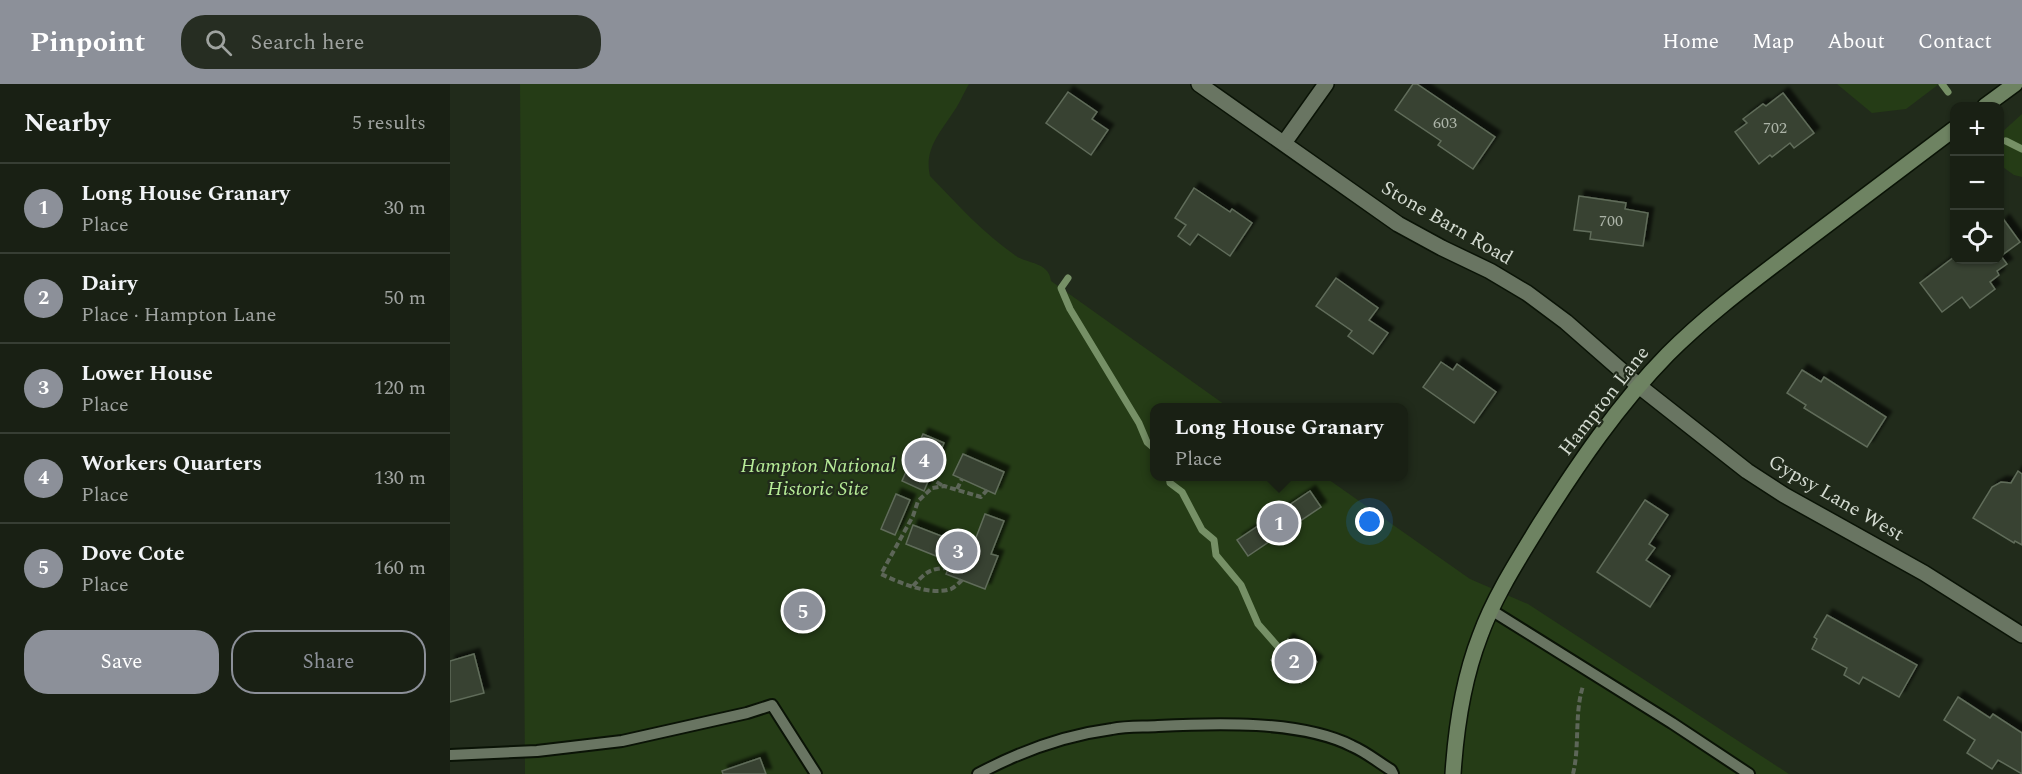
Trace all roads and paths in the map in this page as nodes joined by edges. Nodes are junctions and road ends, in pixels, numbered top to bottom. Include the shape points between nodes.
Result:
1 (1199, 84) edge
2 (1326, 84) edge
3 (2015, 84) edge
4 (1990, 102) edge
5 (1950, 132) edge
6 (1284, 143) junction
7 (1639, 386) junction
8 (929, 477) dead end
9 (962, 479) dead end
10 (944, 486) junction
11 (957, 489) junction
12 (987, 490) dead end
13 (949, 568) dead end
14 (962, 580) dead end
15 (913, 586) junction
16 (1491, 609) junction
17 (2022, 635) edge
18 (1587, 671) junction
19 (450, 756) edge
20 (816, 774) edge
21 (978, 774) edge
22 (1394, 774) edge
23 (1453, 774) edge
24 (1573, 774) edge
25 (1749, 774) edge

1 - 6 street, Stone Barn Road
2 - 6 street
3 - 4 street
5 - 7 street, Hampton Lane via 1727,302
6 - 7 street, Stone Barn Road via 1398,224 1527,293
7 - 16 street, Hampton Lane via 1557,498
7 - 17 street, Gypsy Lane West via 1747,471 1924,573
8 - 10 path
9 - 11 path
10 - 11 path
10 - 15 path via 932,488 918,501 881,574
11 - 12 path via 981,497
13 - 15 path via 935,568
14 - 15 path via 944,590
16 - 18 lane
16 - 23 street, Hampton Lane via 1464,688
18 - 24 path via 1578,702
18 - 25 lane
19 - 20 lane via 622,741 772,705
21 - 22 lane via 1057,741 1112,729 1211,723 1276,727 1320,735 1351,745

